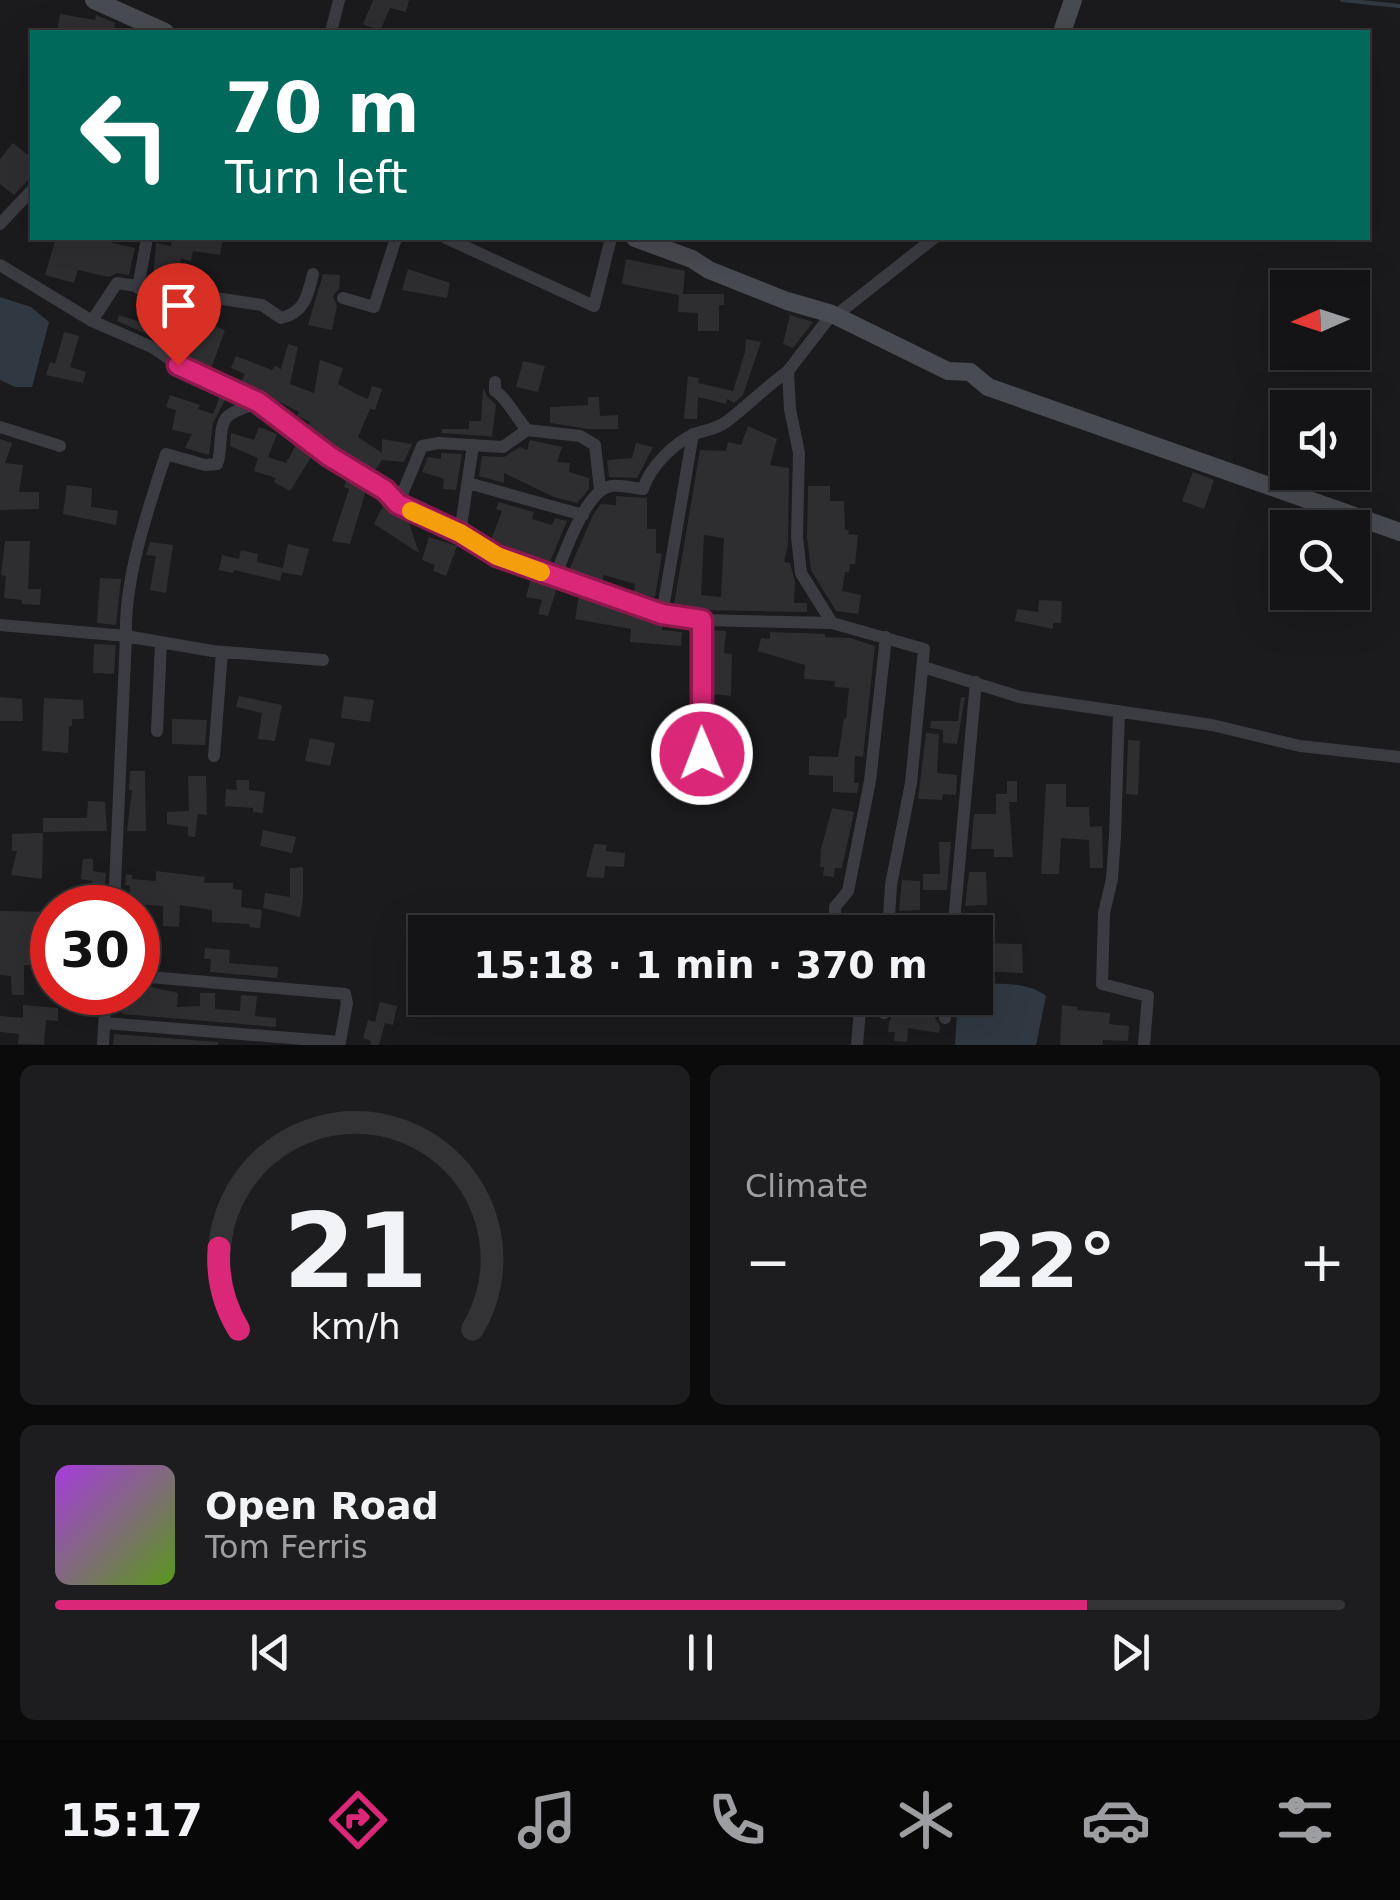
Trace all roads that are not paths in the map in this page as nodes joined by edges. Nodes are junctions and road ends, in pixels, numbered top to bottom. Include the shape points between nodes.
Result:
1 (94, 0) edge
2 (339, 0) edge
3 (1073, 0) edge
4 (161, 30) edge
5 (332, 30) edge
6 (1063, 30) edge
7 (30, 191) edge
8 (5, 208) edge
9 (0, 224) edge
10 (147, 240) edge
11 (395, 240) edge
12 (450, 240) edge
13 (610, 240) edge
14 (640, 240) edge
15 (931, 240) edge
16 (0, 264) edge
17 (312, 274) dead end
18 (138, 288) junction
19 (343, 298) dead end
20 (832, 314) junction
21 (92, 321) junction
22 (788, 371) junction
23 (496, 382) dead end
24 (258, 402) junction
25 (0, 426) edge
26 (527, 430) junction
27 (693, 434) junction
28 (473, 445) junction
29 (60, 446) dead end
30 (468, 483) junction
31 (600, 490) junction
32 (398, 504) junction
33 (583, 514) junction
34 (1400, 532) edge
35 (460, 533) junction
36 (554, 576) junction
37 (662, 614) junction
38 (702, 620) junction
39 (832, 624) junction
40 (0, 625) edge
41 (126, 636) junction
42 (886, 637) junction
43 (162, 642) junction
44 (222, 652) junction
45 (323, 660) dead end
46 (923, 667) junction
47 (976, 682) junction
48 (1119, 710) junction
49 (156, 732) dead end
50 (702, 754) dead end
51 (214, 756) dead end
52 (1400, 757) edge
53 (115, 885) edge
54 (835, 915) edge
55 (889, 915) edge
56 (955, 915) edge
57 (160, 978) edge
58 (105, 1015) edge
59 (860, 1015) edge
60 (945, 1015) edge
61 (945, 1018) dead end
62 (104, 1024) junction
63 (339, 1044) edge
64 (103, 1045) edge
65 (857, 1045) edge
66 (1144, 1045) edge

1 - 4 street
2 - 5 street
3 - 6 street
7 - 8 street
8 - 9 street
10 - 18 street
11 - 19 street via 374,306
12 - 13 street via 594,306
14 - 20 street
15 - 20 street
16 - 21 street
17 - 18 street via 300,310 281,318 262,305
18 - 21 street via 117,283
20 - 22 street
20 - 34 street via 948,370 970,372 988,388
21 - 24 street
22 - 27 street via 726,422
22 - 39 street via 799,452 801,573
23 - 26 street via 495,392
24 - 32 street
24 - 41 street via 222,424 217,464 166,454 125,604
25 - 29 street
26 - 28 street via 503,447
26 - 31 street via 594,444
27 - 31 street via 648,472 643,489
27 - 37 street
28 - 30 street
28 - 32 street via 422,446
30 - 33 street
30 - 35 street
31 - 33 street
32 - 35 street
33 - 36 street
35 - 36 street via 497,556
36 - 37 street
37 - 38 street
38 - 39 street
38 - 50 street
39 - 42 street
40 - 41 street
41 - 43 street
41 - 53 street
42 - 46 street via 924,649
42 - 54 street via 870,781 848,891
43 - 44 street
43 - 49 street
44 - 45 street
44 - 51 street
46 - 47 street
46 - 55 street
47 - 48 street via 1020,697
47 - 56 street
48 - 52 street via 1300,746
48 - 66 street via 1102,984 1148,996
57 - 63 street via 345,994
58 - 62 street
59 - 65 street
60 - 61 street
62 - 63 street
62 - 64 street

